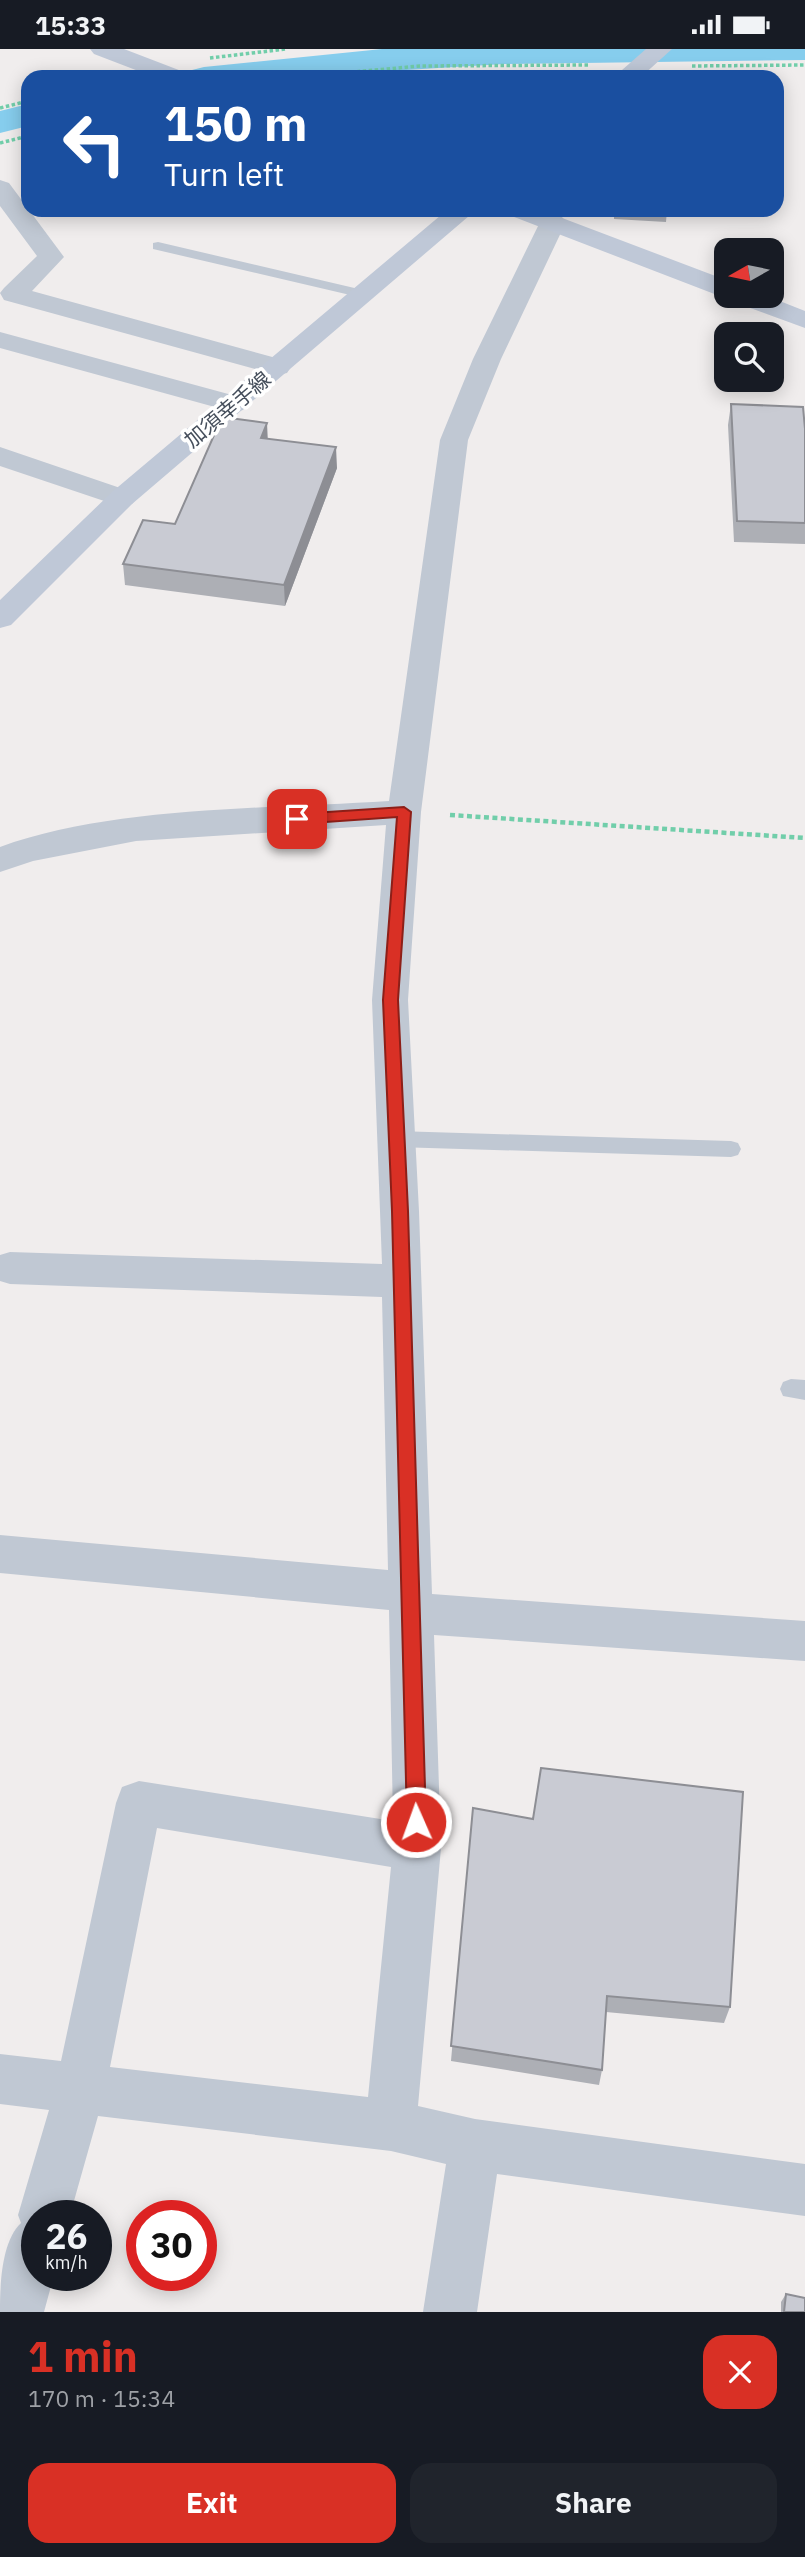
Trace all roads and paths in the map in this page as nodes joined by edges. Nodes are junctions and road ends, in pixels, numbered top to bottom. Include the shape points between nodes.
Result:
1 (102, 49) edge
2 (286, 49) edge
3 (653, 55) edge
4 (200, 60) dead end
5 (596, 65) dead end
6 (805, 65) edge
7 (683, 66) dead end
8 (158, 70) edge
9 (375, 70) edge
10 (635, 70) edge
11 (21, 103) edge
12 (0, 108) edge
13 (21, 138) edge
14 (0, 143) edge
15 (0, 188) edge
16 (21, 216) edge
17 (21, 217) edge
18 (455, 217) edge
19 (538, 217) edge
20 (553, 222) junction
21 (158, 246) dead end
22 (714, 284) edge
23 (363, 294) junction
24 (774, 308) edge
25 (805, 320) edge
26 (0, 340) edge
27 (277, 367) junction
28 (233, 404) junction
29 (0, 456) edge
30 (122, 498) junction
31 (0, 618) edge
32 (404, 812) junction
33 (805, 838) edge
34 (0, 860) edge
35 (396, 1139) junction
36 (731, 1149) dead end
37 (10, 1268) dead end
38 (401, 1281) junction
39 (0, 1555) edge
40 (411, 1603) junction
41 (805, 1641) edge
42 (417, 1848) junction
43 (0, 2079) edge
44 (80, 2090) junction
45 (391, 2125) junction
46 (475, 2145) junction
47 (805, 2190) edge
48 (48, 2200) edge
49 (23, 2291) edge
50 (17, 2312) edge
51 (450, 2312) edge

1 - 8 main road
2 - 4 path
3 - 10 main road
5 - 9 path
6 - 7 path
11 - 12 path
13 - 14 path
15 - 16 street
17 - 27 street via 51,257 13,294
18 - 23 main road, 加須幸手線
19 - 20 main road
20 - 22 main road
20 - 32 street via 454,440
21 - 23 lane
23 - 27 main road, 加須幸手線
24 - 25 main road
26 - 28 street
27 - 28 main road, 加須幸手線
28 - 30 main road, 加須幸手線
29 - 30 street
30 - 31 main road, 加須幸手線
32 - 33 path
32 - 34 street via 136,829 26,850
32 - 35 street via 390,1000
35 - 36 lane
35 - 38 street
37 - 38 street
38 - 40 street
39 - 40 street
40 - 41 street
40 - 42 street
42 - 44 street via 139,1803
42 - 45 street
43 - 44 street
44 - 45 street
44 - 48 street
45 - 46 street
46 - 47 street
46 - 51 street
49 - 50 street

